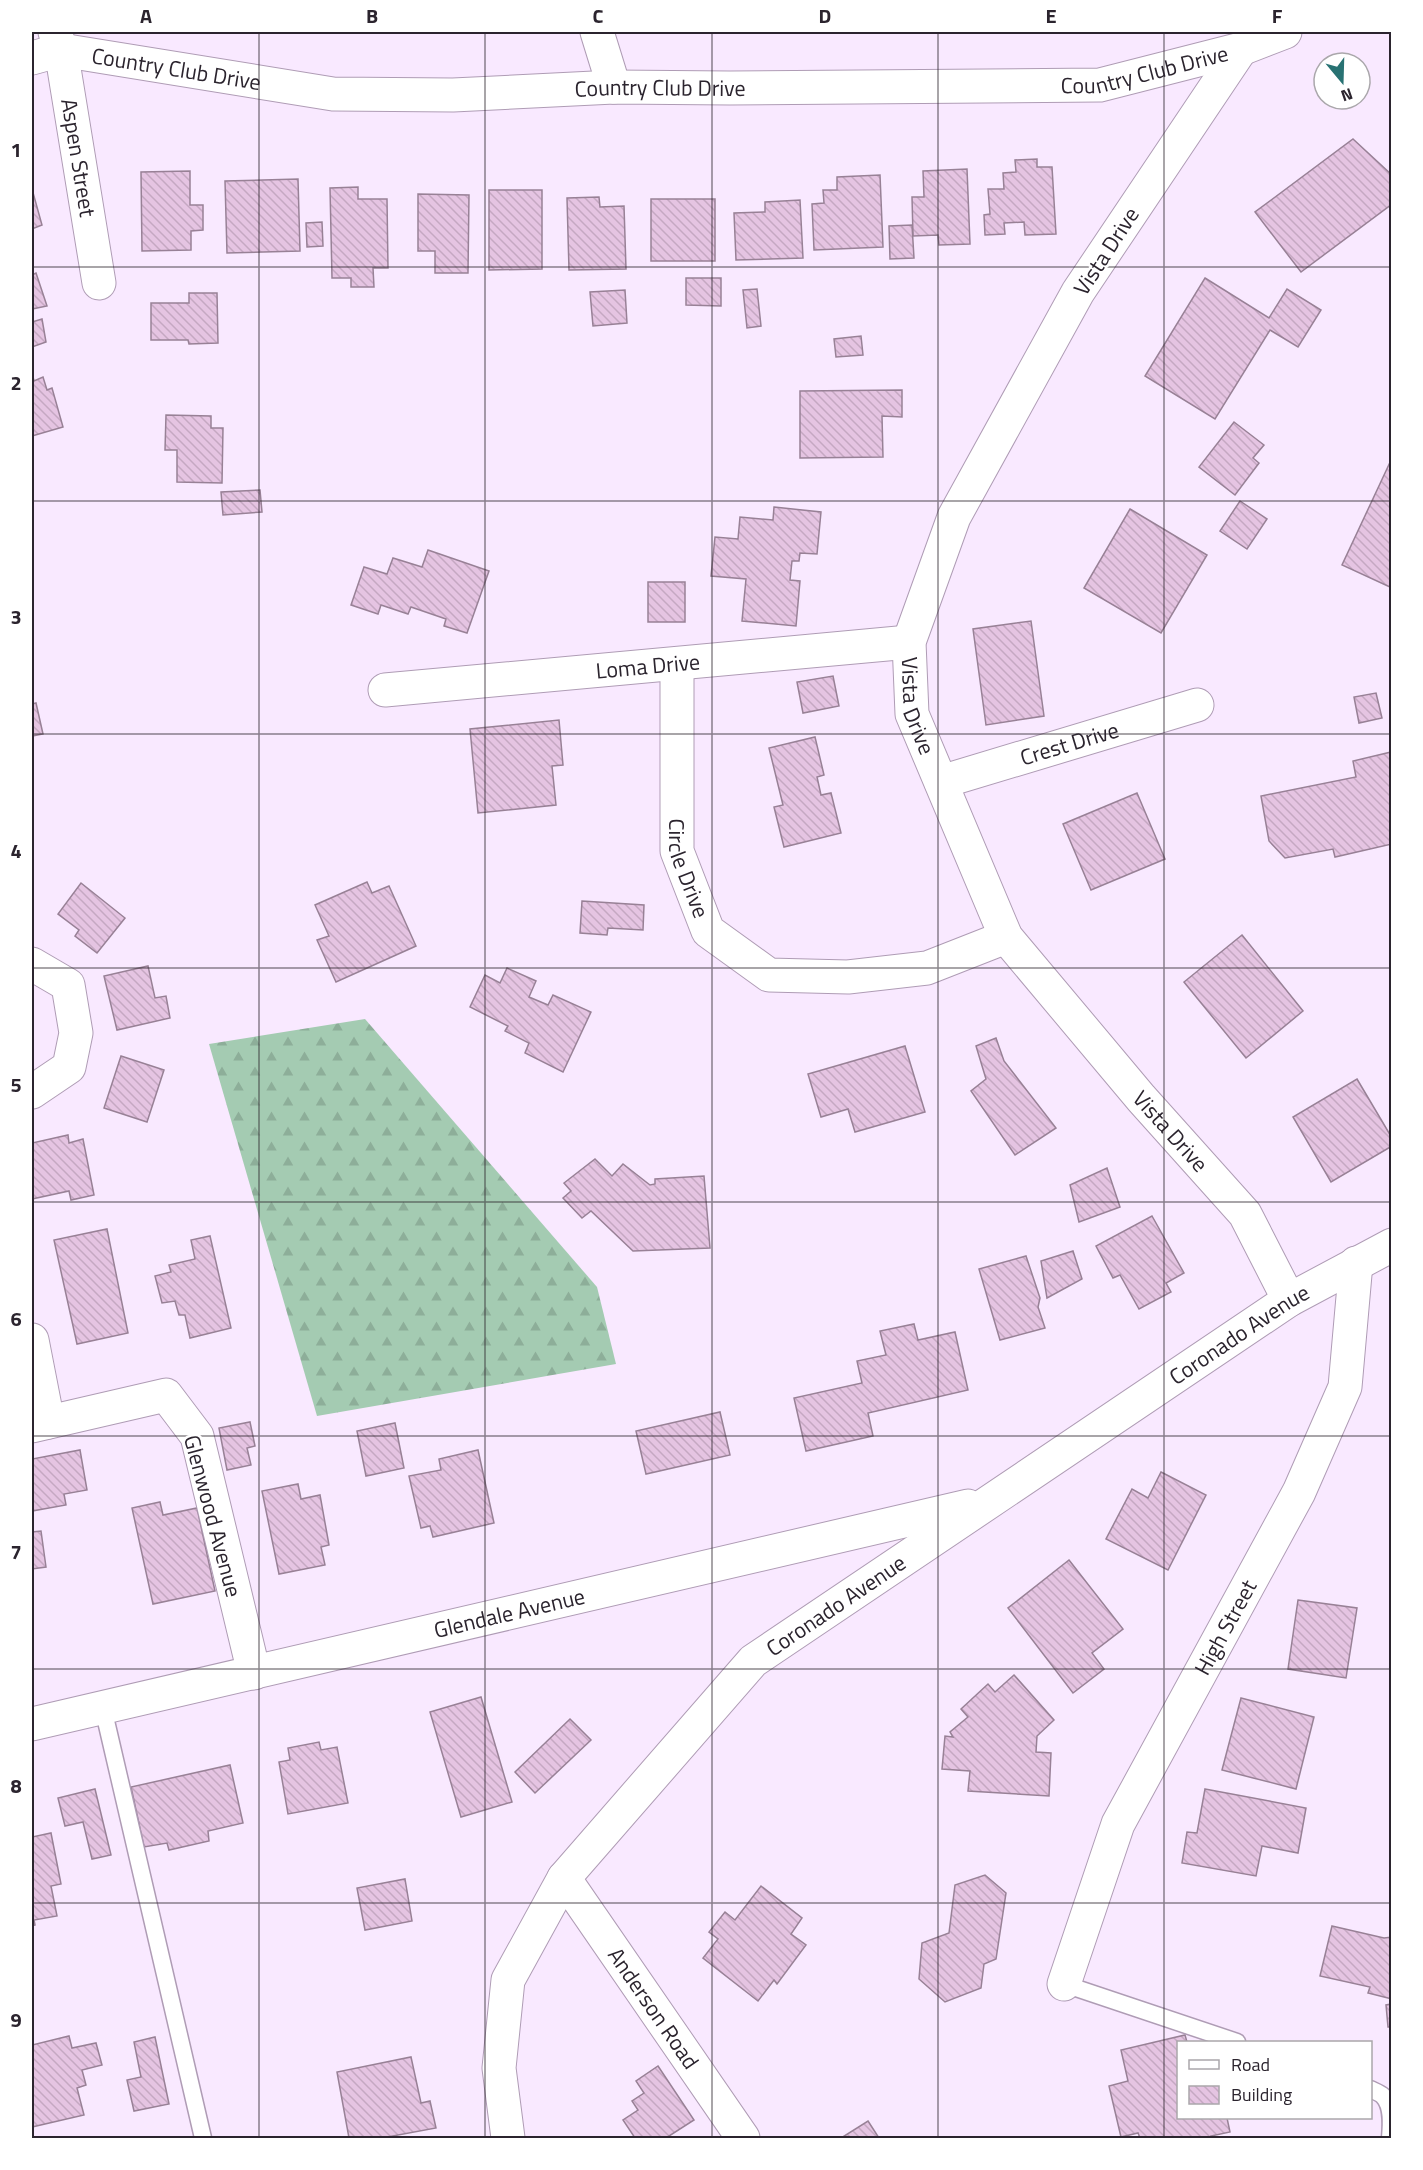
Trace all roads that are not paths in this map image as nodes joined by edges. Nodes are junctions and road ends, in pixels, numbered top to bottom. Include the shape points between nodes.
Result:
1 (597, 32) edge
2 (1285, 32) edge
3 (49, 46) edge
4 (1241, 49) junction
5 (614, 87) junction
6 (99, 283) dead end
7 (909, 642) junction
8 (677, 664) junction
9 (385, 690) dead end
10 (1197, 705) dead end
11 (941, 783) junction
12 (1006, 937) junction
13 (32, 964) edge
14 (32, 1092) edge
15 (1392, 1245) edge
16 (1356, 1263) junction
17 (1289, 1300) junction
18 (32, 1340) edge
19 (40, 1424) edge
20 (988, 1502) junction
21 (254, 1672) junction
22 (103, 1708) junction
23 (32, 1724) edge
24 (564, 1878) junction
25 (1064, 1983) joint
26 (1231, 2041) edge
27 (1372, 2090) edge
28 (202, 2139) edge
29 (508, 2139) edge
30 (743, 2139) edge
31 (1390, 2139) edge

1 - 5 street
2 - 4 street, Country Club Drive
3 - 5 street, Country Club Drive via 333,94 453,95
3 - 6 street, Aspen Street
4 - 5 street, Country Club Drive via 1100,85
4 - 7 street, Vista Drive via 1078,292 954,517
7 - 8 street, Loma Drive
7 - 11 street, Vista Drive via 912,714
8 - 9 street, Loma Drive
8 - 12 street, Circle Drive via 677,850 708,931 769,975 848,977 927,968
10 - 11 street, Crest Drive
11 - 12 street, Vista Drive
12 - 17 street, Vista Drive via 1245,1214
13 - 14 street via 68,985 76,1032 69,1067
15 - 16 street, Coronado Avenue
16 - 17 street, Coronado Avenue
16 - 25 street, High Street via 1345,1387 1299,1492 1118,1824
17 - 20 street, Coronado Avenue
18 - 19 street
19 - 21 street, Glenwood Avenue via 166,1395 196,1436
20 - 21 street, Glendale Avenue
20 - 24 street, Coronado Avenue via 753,1660
21 - 22 street, Glendale Avenue
22 - 23 street, Glendale Avenue
22 - 28 lane
24 - 29 street, Coronado Avenue via 508,1980 500,2068
24 - 30 street, Anderson Road
25 - 26 lane
27 - 31 lane via 1384,2096 1388,2106

